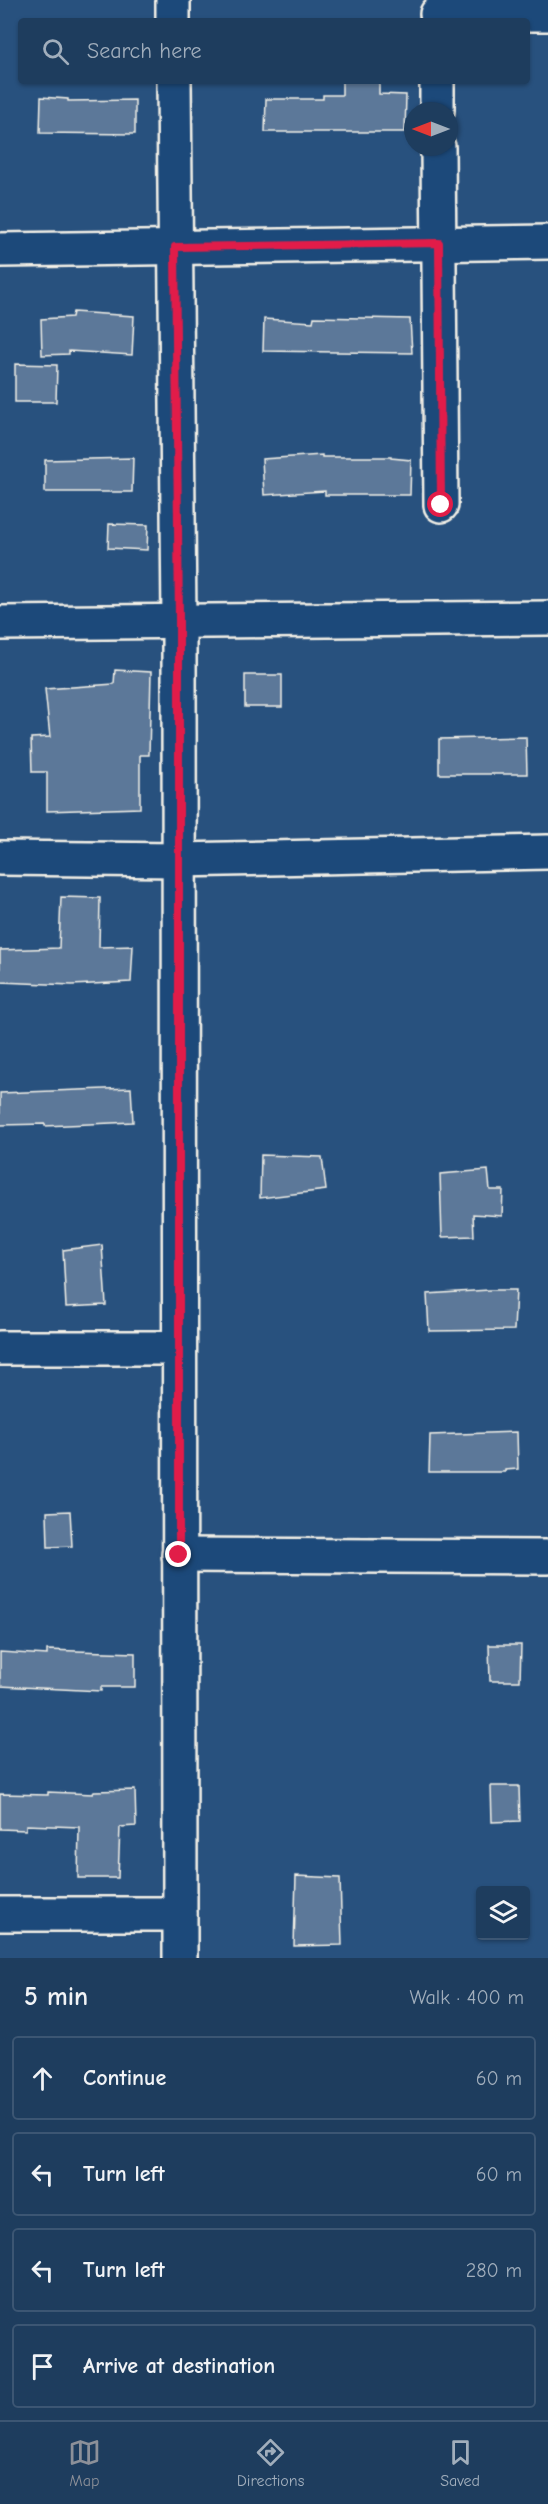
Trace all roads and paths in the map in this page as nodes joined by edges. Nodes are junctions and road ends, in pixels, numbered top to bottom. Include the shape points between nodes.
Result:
1 (173, 0) edge
2 (437, 12) edge
3 (548, 14) edge
4 (173, 18) edge
5 (174, 84) edge
6 (437, 84) edge
7 (438, 102) edge
8 (438, 156) edge
9 (548, 242) edge
10 (439, 243) junction
11 (175, 247) junction
12 (0, 250) edge
13 (441, 505) dead end
14 (548, 618) edge
15 (179, 620) junction
16 (0, 623) edge
17 (548, 852) edge
18 (0, 858) edge
19 (178, 860) junction
20 (0, 1348) edge
21 (179, 1348) junction
22 (179, 1555) junction
23 (548, 1557) edge
24 (0, 1914) edge
25 (180, 1914) junction
26 (180, 1958) edge

1 - 4 street
2 - 3 street
5 - 11 street
6 - 7 street
8 - 10 street
9 - 10 street
10 - 11 street
10 - 13 street
11 - 12 street
11 - 15 street
14 - 15 street
15 - 16 street
15 - 19 street
17 - 19 street
18 - 19 street
19 - 21 street
20 - 21 street
21 - 22 street
22 - 23 street
22 - 25 street
24 - 25 street
25 - 26 street

